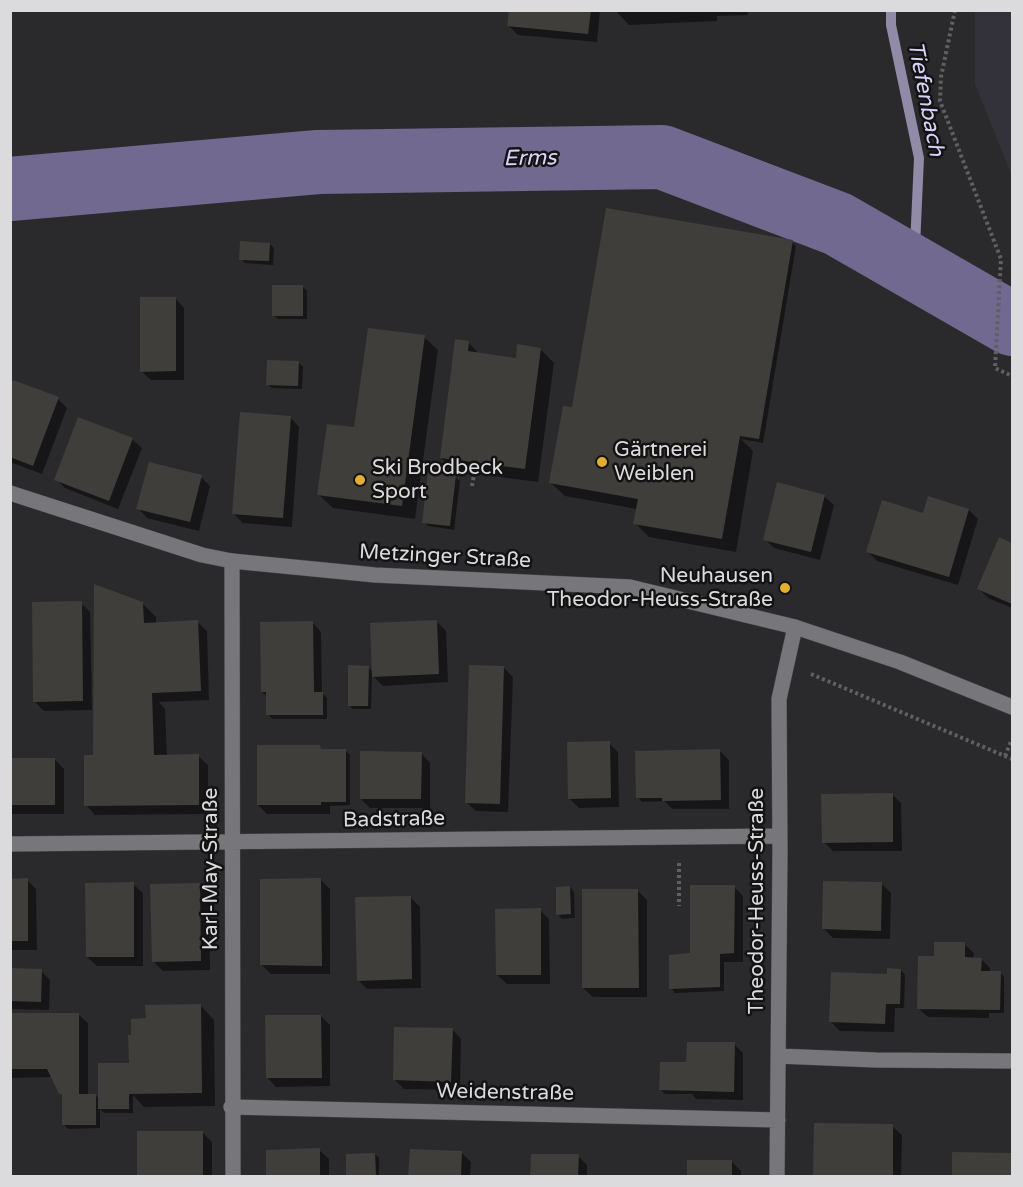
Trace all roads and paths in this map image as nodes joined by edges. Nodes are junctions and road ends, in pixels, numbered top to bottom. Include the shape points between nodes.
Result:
1 (955, 10) edge
2 (1012, 375) edge
3 (476, 463) dead end
4 (472, 486) dead end
5 (10, 493) edge
6 (232, 561) junction
7 (795, 627) junction
8 (786, 664) junction
9 (1012, 707) edge
10 (1012, 739) edge
11 (1005, 756) junction
12 (1012, 759) edge
13 (779, 836) junction
14 (679, 838) junction
15 (232, 842) junction
16 (10, 844) edge
17 (679, 906) dead end
18 (777, 1056) junction
19 (1012, 1061) edge
20 (231, 1107) junction
21 (778, 1120) junction
22 (233, 1176) edge
23 (777, 1176) edge

1 - 2 path via 940,101 1001,259 995,368
3 - 4 path
5 - 6 street, Metzinger Straße via 202,555
6 - 7 street, Metzinger Straße via 375,575 630,587
6 - 15 street, Karl-May-Straße
7 - 8 street, Theodor-Heuss-Straße
7 - 9 street, Metzinger Straße via 900,662
8 - 11 path
8 - 13 street, Theodor-Heuss-Straße via 779,699
10 - 11 path
11 - 12 path
13 - 14 street, Badstraße
13 - 18 street, Theodor-Heuss-Straße
14 - 15 street, Badstraße
14 - 17 path
15 - 16 street, Badstraße
15 - 20 street, Karl-May-Straße
18 - 19 street
18 - 21 street, Theodor-Heuss-Straße
20 - 21 street, Weidenstraße
20 - 22 street, Karl-May-Straße
21 - 23 street, Theodor-Heuss-Straße

